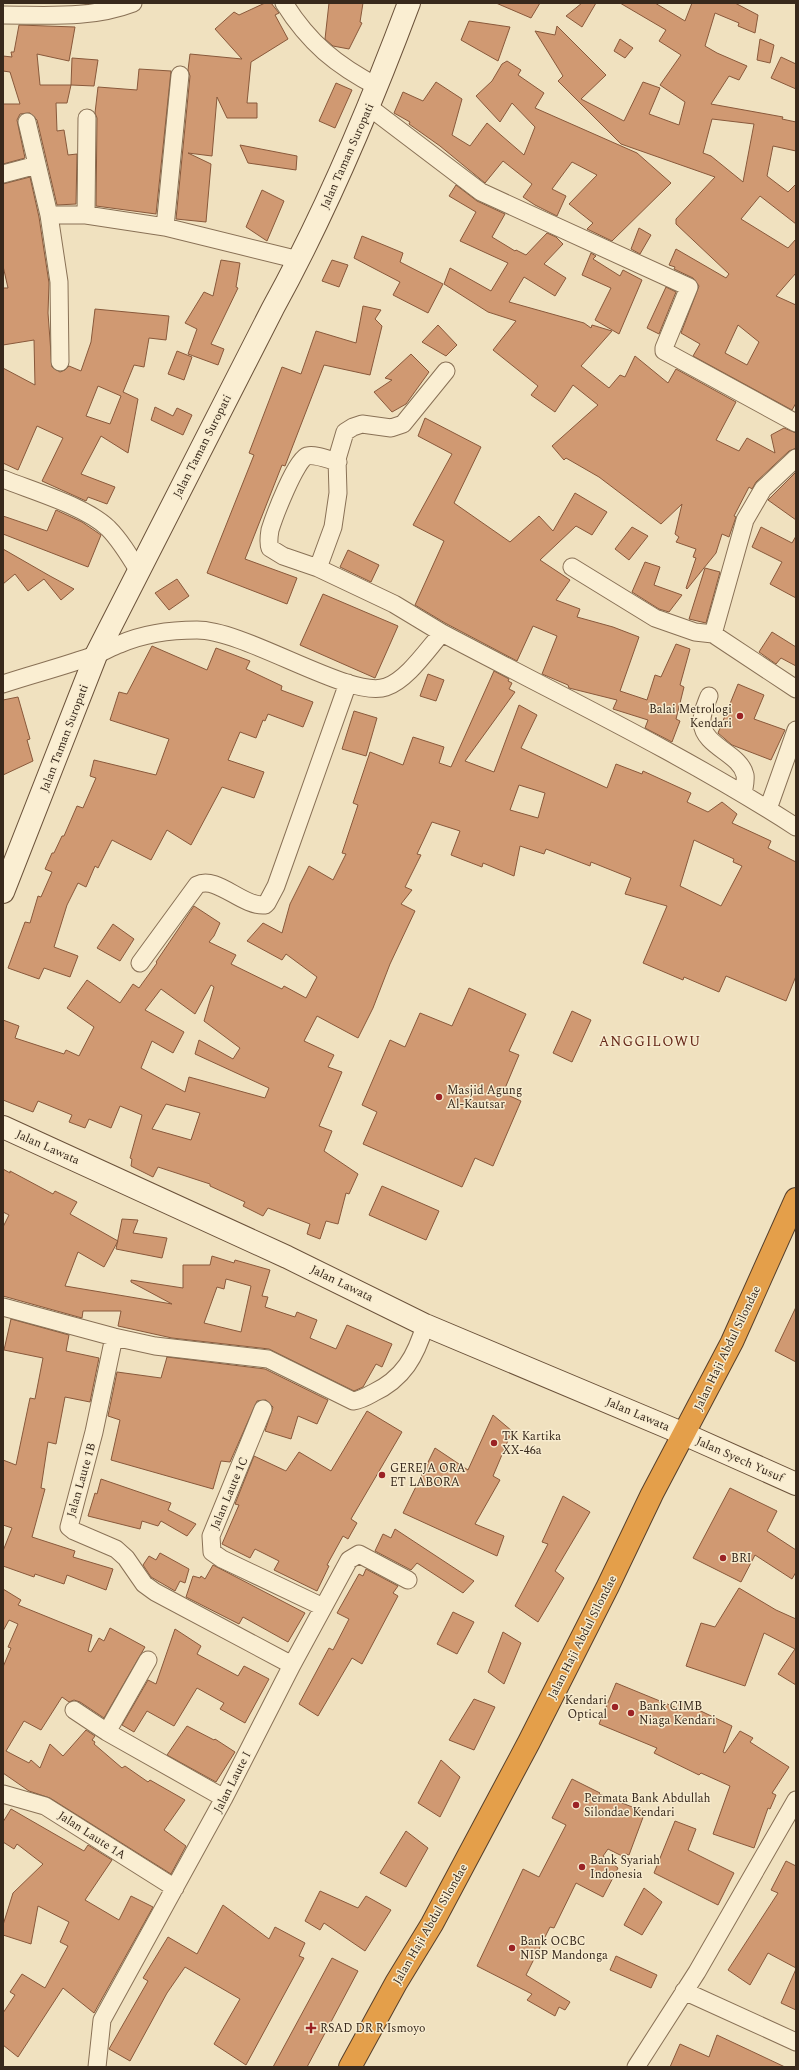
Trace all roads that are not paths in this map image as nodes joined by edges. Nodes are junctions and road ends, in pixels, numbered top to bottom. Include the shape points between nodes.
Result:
1 (133, 3) edge
2 (284, 3) edge
3 (409, 3) edge
4 (3, 14) edge
5 (180, 74) dead end
6 (378, 87) junction
7 (369, 107) junction
8 (87, 118) dead end
9 (27, 122) dead end
10 (37, 165) junction
11 (3, 174) edge
12 (86, 215) junction
13 (49, 216) junction
14 (165, 227) junction
15 (299, 260) junction
16 (60, 362) dead end
17 (446, 372) dead end
18 (796, 423) edge
19 (796, 458) edge
20 (338, 462) junction
21 (3, 479) edge
22 (572, 567) dead end
23 (318, 568) junction
24 (138, 570) junction
25 (442, 633) junction
26 (713, 634) junction
27 (96, 655) junction
28 (348, 683) junction
29 (3, 684) edge
30 (796, 689) edge
31 (709, 696) dead end
32 (796, 730) edge
33 (743, 794) junction
34 (768, 809) junction
35 (796, 827) edge
36 (3, 892) edge
37 (140, 963) dead end
38 (3, 1127) edge
39 (796, 1199) edge
40 (3, 1307) edge
41 (425, 1325) junction
42 (114, 1337) junction
43 (263, 1409) dead end
44 (684, 1434) junction
45 (796, 1484) edge
46 (408, 1580) dead end
47 (323, 1606) junction
48 (148, 1660) dead end
49 (292, 1665) junction
50 (74, 1710) dead end
51 (107, 1732) junction
52 (3, 1794) edge
53 (224, 1798) junction
54 (796, 1800) edge
55 (175, 1888) junction
56 (684, 1991) junction
57 (796, 2042) edge
58 (97, 2067) edge
59 (350, 2067) edge
60 (636, 2067) edge

1 - 4 street via 92,14
2 - 6 street via 315,44 338,64
3 - 6 street, Jalan Taman Suropati
5 - 14 street
6 - 7 street, Jalan Taman Suropati
7 - 15 street, Jalan Taman Suropati
7 - 18 street via 481,192 688,287 664,351
8 - 12 street
9 - 10 street
10 - 11 street
10 - 13 street
12 - 13 street
12 - 14 street
13 - 16 street via 59,282
14 - 15 street
15 - 24 street, Jalan Taman Suropati
17 - 20 street via 403,424 391,428 362,424 345,432
19 - 26 street via 763,489 746,520
20 - 23 street via 338,493 333,527
20 - 23 street via 314,456 302,459 270,530 270,548
21 - 24 street via 68,504 106,526 117,537
22 - 26 street via 655,618 695,632
23 - 25 street via 394,604
24 - 27 street, Jalan Taman Suropati
25 - 28 street via 399,681 385,688 372,689
25 - 33 street
26 - 30 street
27 - 28 street via 120,643 144,636 198,630 225,634
27 - 29 street
27 - 36 street, Jalan Taman Suropati
28 - 37 street via 276,886 267,903 256,905 215,885 202,882 197,885
31 - 33 street via 702,723 704,731 740,766 745,775
32 - 34 street
33 - 34 street
34 - 35 street
38 - 41 street, Jalan Lawata via 287,1257
39 - 44 highway, Jalan Haji Abdul Silondae via 732,1342
40 - 42 street
41 - 42 street via 421,1340 404,1371 382,1389 353,1401 268,1359 155,1346
41 - 44 street, Jalan Lawata
42 - 49 street, Jalan Laute 1B via 94,1432 69,1527 116,1549 126,1558 144,1584 155,1592
43 - 47 street, Jalan Laute 1C via 211,1536 212,1552
44 - 45 street, Jalan Syech Yusuf
44 - 59 highway, Jalan Haji Abdul Silondae via 529,1742 432,1924
46 - 47 street, Jalan Laute I via 358,1554 350,1560
47 - 49 street, Jalan Laute I
48 - 51 street
49 - 53 street, Jalan Laute I
50 - 51 street
51 - 53 street
52 - 55 street, Jalan Laute 1A via 45,1806
53 - 55 street, Jalan Laute I
54 - 56 street
55 - 58 street, Jalan Laute I via 102,2020
56 - 57 street
56 - 60 street

